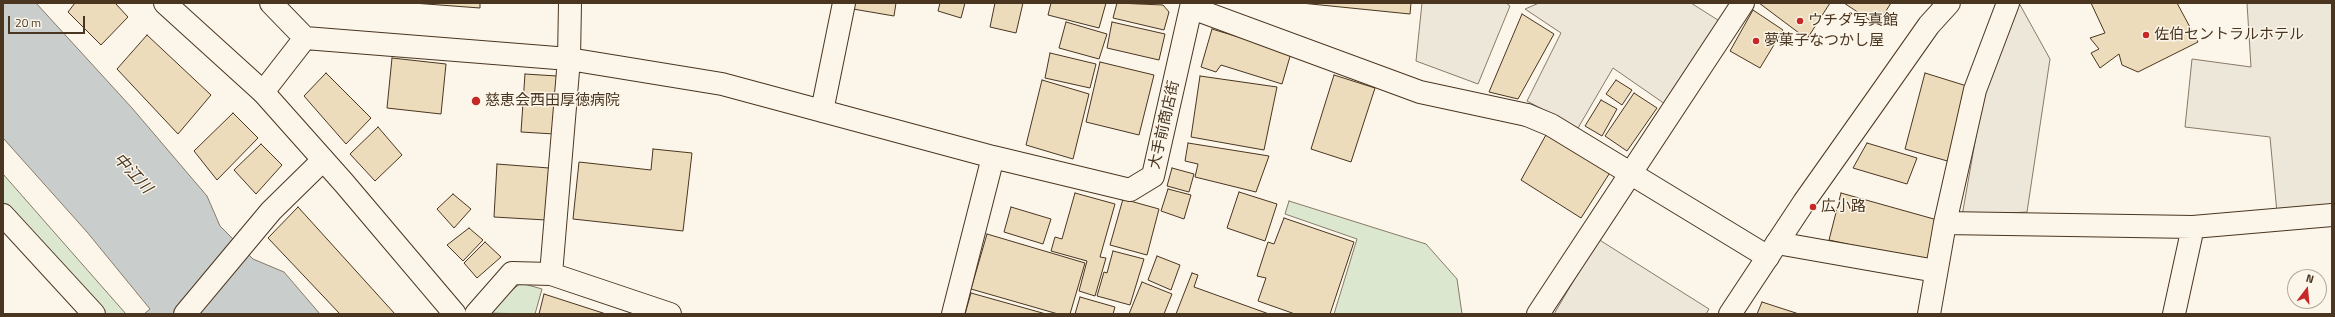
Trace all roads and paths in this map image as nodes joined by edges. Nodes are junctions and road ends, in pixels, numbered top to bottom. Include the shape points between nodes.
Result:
1 (165, 3) edge
2 (271, 3) edge
3 (570, 3) edge
4 (844, 3) edge
5 (1743, 3) edge
6 (1949, 3) edge
7 (2008, 3) edge
8 (1186, 5) edge
9 (305, 38) junction
10 (569, 59) junction
11 (263, 92) junction
12 (822, 111) junction
13 (993, 157) junction
14 (323, 160) junction
15 (1629, 174) junction
16 (3, 215) edge
17 (2332, 215) edge
18 (1945, 223) junction
19 (2193, 227) junction
20 (1772, 250) junction
21 (1936, 271) junction
22 (552, 274) junction
23 (94, 314) edge
24 (185, 314) edge
25 (455, 314) edge
26 (476, 314) edge
27 (670, 314) edge
28 (953, 314) edge
29 (1538, 314) edge
30 (1730, 314) edge
31 (1929, 314) edge
32 (2174, 314) edge

1 - 11 street
2 - 9 street
3 - 10 street
4 - 12 street
5 - 15 street
6 - 20 street via 1930,24
7 - 18 street via 1975,90
8 - 13 street, 大手前商店街 via 1153,176 1130,190
8 - 15 street via 1420,92 1527,115 1551,125
9 - 10 street, 大手前商店街
9 - 11 street
10 - 12 street, 大手前商店街 via 722,84
10 - 22 street
11 - 14 street
12 - 13 street, 大手前商店街
13 - 28 street
14 - 24 street via 271,211
14 - 25 street
15 - 20 street
15 - 29 street
16 - 23 street
17 - 19 street
18 - 19 street
18 - 21 street
19 - 32 street
20 - 21 street
20 - 30 street
21 - 31 street
22 - 26 street via 512,272
22 - 27 street

